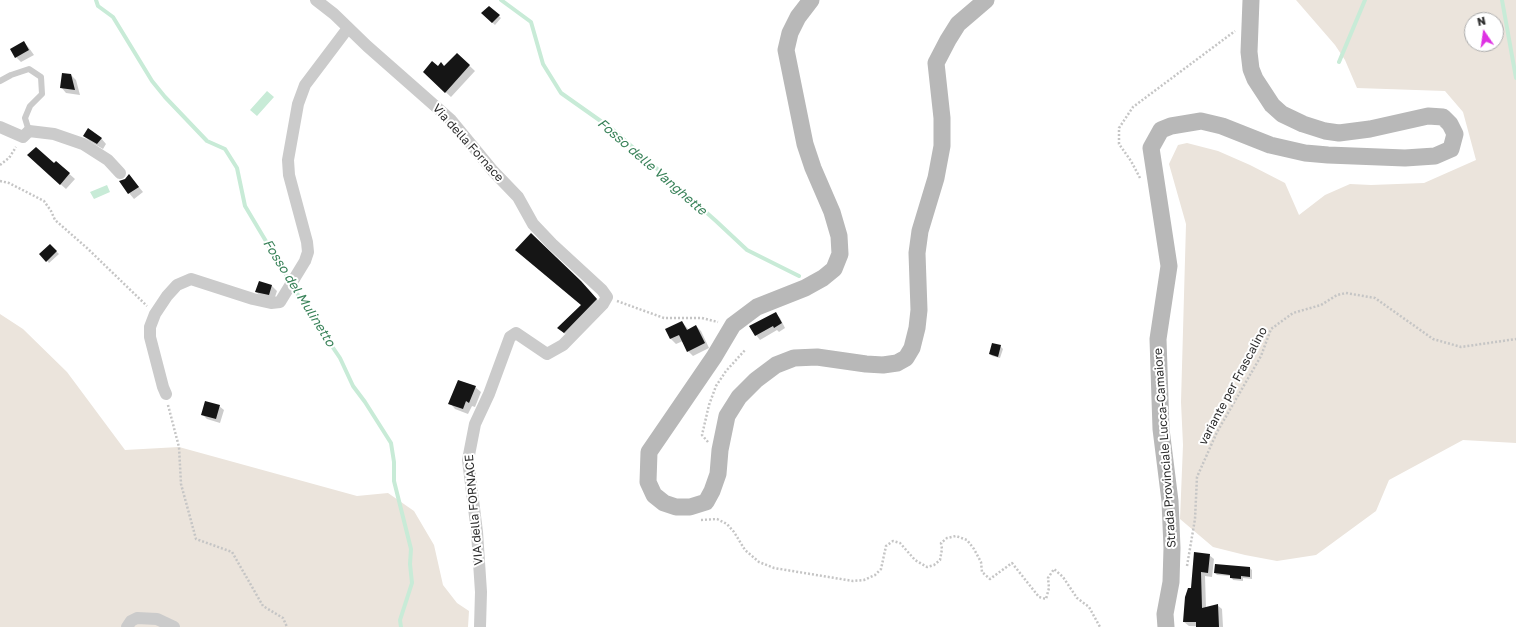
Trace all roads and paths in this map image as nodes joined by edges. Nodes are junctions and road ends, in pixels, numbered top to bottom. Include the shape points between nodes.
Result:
1 (316, 0) edge
2 (811, 0) edge
3 (986, 0) edge
4 (1251, 0) edge
5 (348, 28) junction
6 (0, 81) edge
7 (0, 127) edge
8 (26, 134) junction
9 (0, 165) edge
10 (120, 173) dead end
11 (0, 181) edge
12 (607, 297) junction
13 (154, 314) junction
14 (732, 325) junction
15 (1516, 339) edge
16 (746, 349) dead end
17 (166, 394) joint
18 (720, 450) junction
19 (694, 521) dead end
20 (1186, 570) dead end
21 (127, 627) edge
22 (174, 627) edge
23 (287, 627) edge
24 (480, 627) edge
25 (1100, 627) edge
26 (1166, 627) edge

1 - 5 street, Via della Fornace
2 - 14 main road via 798,17 790,33 786,50 805,144 832,212 839,236 840,254 834,269 823,278 757,307
3 - 18 main road via 958,24 936,62 942,146 936,178 920,231 917,260 919,310 912,348 906,358 897,363 883,365 817,357 794,358 776,365 739,397 727,416
4 - 26 main road, Strada Provinciale Lucca-Camaiore via 1251,69 1272,105 1282,114 1303,124 1339,133 1428,116 1443,117 1455,134 1452,149 1435,156 1405,158 1304,153 1270,145 1202,121 1161,130 1151,148 1169,266 1158,339 1162,429 1172,548
5 - 12 street, Via della Fornace via 451,120 518,198 538,229
5 - 13 street via 305,85 298,104 288,160 289,175 308,242 308,252 280,302 271,303 228,292 191,279 177,285
6 - 8 lane via 29,68 41,77 42,94 30,106 25,118
7 - 8 street
8 - 9 path via 9,158
8 - 10 street via 54,134 83,144 108,160
11 - 13 path via 44,201 55,220
12 - 14 path via 664,318 702,318
12 - 24 street, VIA della FORNACE via 563,345 547,354 516,333 510,337 475,424 468,460 477,532 481,592
13 - 17 street via 150,336
14 - 18 main road via 714,357 649,452 648,482 654,495 664,503 676,507 690,507 706,502 718,474
15 - 20 path, variante per Frascalino via 1461,347 1433,339 1375,298 1346,293 1337,295 1321,305 1293,313 1271,329 1261,356 1217,432 1197,477 1195,519
16 - 18 path via 716,386 709,405 702,435
17 - 23 path via 178,447 182,484 196,539 232,552 263,606 283,618
19 - 25 path via 717,519 727,524 745,550 759,562 774,568 853,581 875,575 881,569 886,546 893,541 900,543 915,560 928,567 940,560 941,543 956,536 967,540 981,562 982,572 990,579 1012,563 1039,597 1046,599 1048,578 1054,570 1089,607
21 - 22 street via 130,621 137,618 157,619

